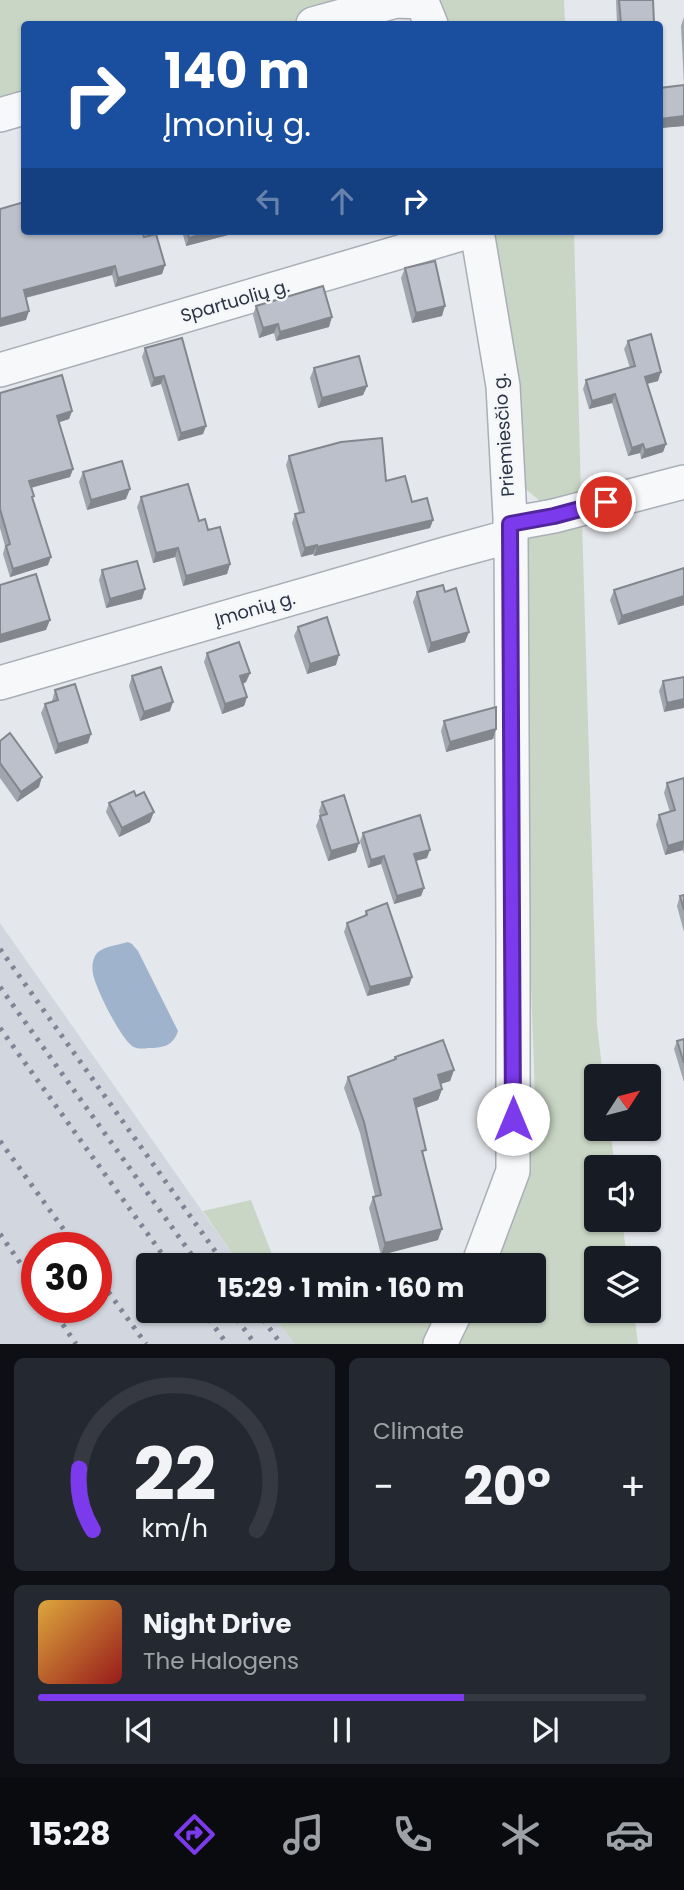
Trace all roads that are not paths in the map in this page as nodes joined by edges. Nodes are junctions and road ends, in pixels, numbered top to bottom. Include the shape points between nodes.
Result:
1 (324, 21) edge
2 (430, 21) edge
3 (21, 109) edge
4 (0, 115) edge
5 (457, 235) edge
6 (478, 235) edge
7 (0, 370) edge
8 (684, 482) edge
9 (510, 530) junction
10 (0, 684) edge
11 (482, 1253) edge
12 (450, 1323) edge
13 (440, 1344) edge

1 - 2 street via 396,1 422,2
3 - 4 street
5 - 7 street, Spartuolių g.
6 - 9 street, Priemiesčio g. via 503,386
8 - 9 street, Įmonių g.
9 - 10 street, Įmonių g. via 445,554
9 - 11 street, Priemiesčio g. via 513,1171
12 - 13 street

